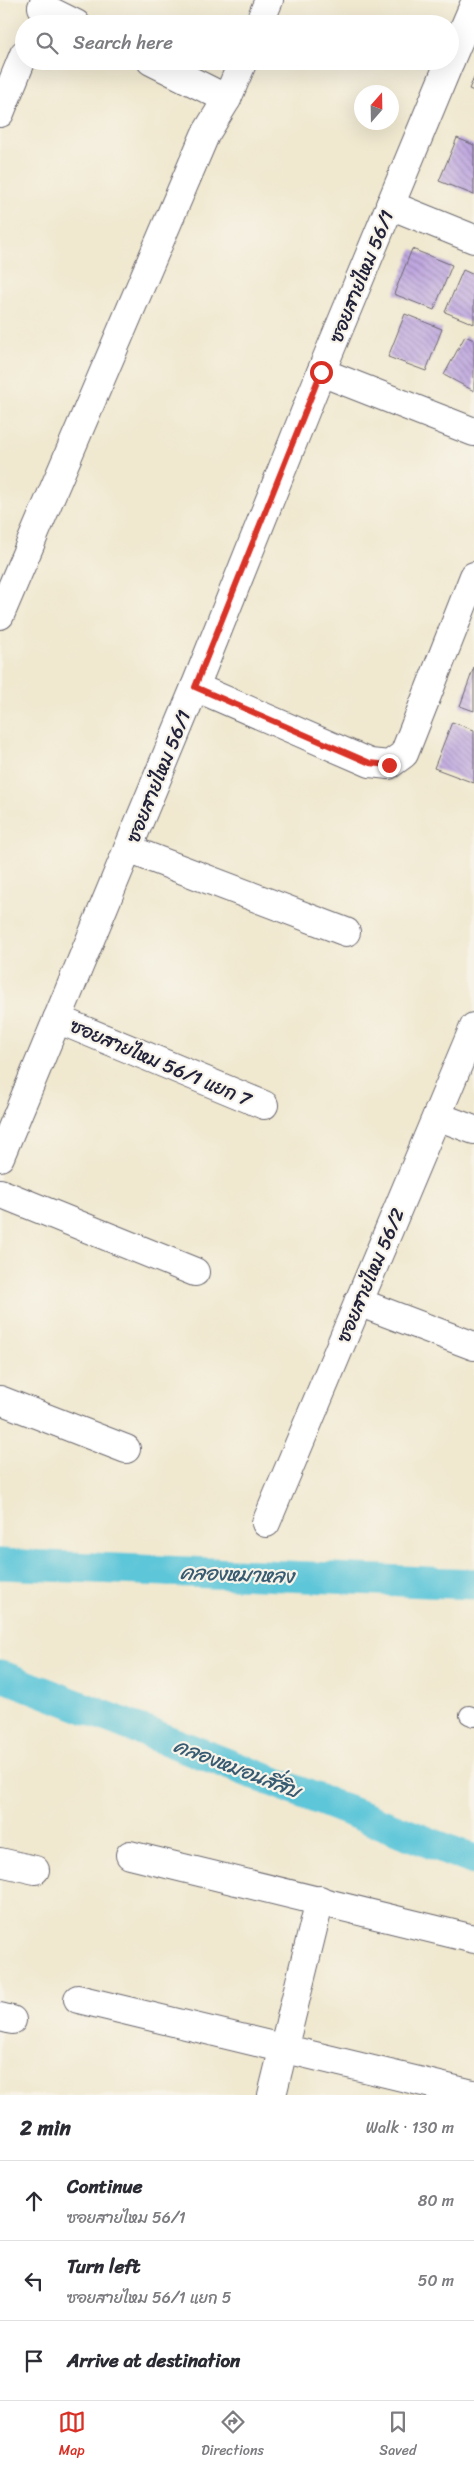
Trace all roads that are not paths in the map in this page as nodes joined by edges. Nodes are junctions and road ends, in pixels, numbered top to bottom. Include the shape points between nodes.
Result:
1 (269, 0) edge
2 (474, 5) edge
3 (41, 10) edge
4 (54, 15) edge
5 (263, 15) edge
6 (468, 36) edge
7 (459, 48) edge
8 (17, 70) edge
9 (169, 70) edge
10 (239, 70) edge
11 (446, 70) edge
12 (227, 99) junction
13 (0, 113) edge
14 (390, 205) junction
15 (474, 239) edge
16 (321, 372) junction
17 (474, 432) edge
18 (474, 576) edge
19 (0, 615) edge
20 (195, 687) junction
21 (128, 849) junction
22 (346, 932) dead end
23 (57, 1019) junction
24 (474, 1027) edge
25 (264, 1105) dead end
26 (437, 1116) junction
27 (474, 1130) edge
28 (0, 1157) edge
29 (0, 1193) edge
30 (195, 1272) dead end
31 (358, 1302) junction
32 (474, 1346) edge
33 (0, 1400) edge
34 (126, 1449) dead end
35 (266, 1523) dead end
36 (130, 1855) dead end
37 (0, 1862) edge
38 (35, 1870) dead end
39 (320, 1900) junction
40 (474, 1939) edge
41 (78, 1998) dead end
42 (284, 2048) junction
43 (473, 2094) dead end
44 (272, 2095) edge

1 - 5 street
2 - 6 street, ซอยสายไหม 56/1
3 - 4 street
6 - 7 street, ซอยสายไหม 56/1
8 - 13 street
9 - 12 street
10 - 12 street
11 - 14 street, ซอยสายไหม 56/1
12 - 19 street via 206,135
14 - 15 street
14 - 16 street, ซอยสายไหม 56/1
16 - 17 street
16 - 20 street, ซอยสายไหม 56/1
18 - 20 street via 404,754 389,765 370,763
20 - 21 street, ซอยสายไหม 56/1
21 - 22 street
21 - 23 street, ซอยสายไหม 56/1
23 - 25 street, ซอยสายไหม 56/1 แยก 7
23 - 28 street, ซอยสายไหม 56/1
24 - 26 street, ซอยสายไหม 56/2
26 - 27 street
26 - 31 street, ซอยสายไหม 56/2
29 - 30 street
31 - 32 street
31 - 35 street, ซอยสายไหม 56/2
33 - 34 street
36 - 39 street
37 - 38 street
39 - 40 street
39 - 42 street
41 - 42 street
42 - 43 street
42 - 44 street

